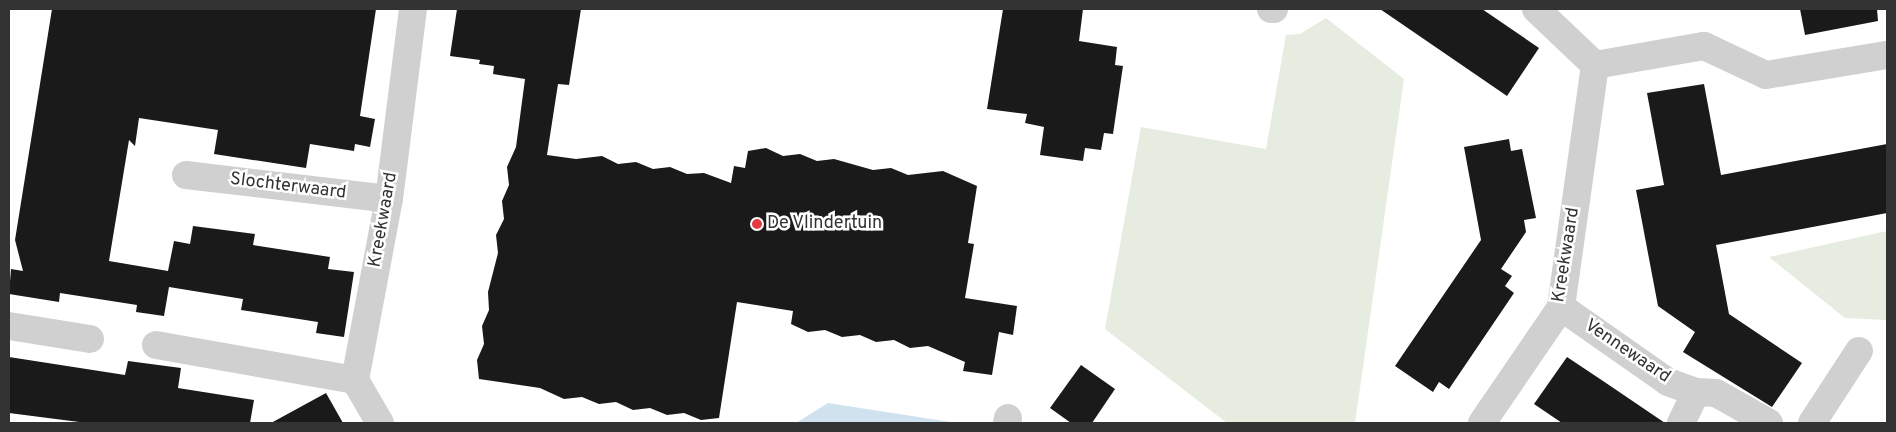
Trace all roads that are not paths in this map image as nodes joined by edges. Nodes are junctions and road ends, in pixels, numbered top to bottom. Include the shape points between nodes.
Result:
1 (413, 9) edge
2 (1547, 13) edge
3 (1887, 55) edge
4 (1595, 65) junction
5 (186, 175) dead end
6 (389, 199) junction
7 (1561, 307) junction
8 (9, 326) edge
9 (90, 339) dead end
10 (156, 345) dead end
11 (1859, 350) dead end
12 (355, 380) junction
13 (1696, 392) junction
14 (380, 423) edge
15 (1482, 423) edge
16 (1681, 423) edge
17 (1769, 423) edge
18 (1812, 423) edge

1 - 6 street, Kreekwaard
2 - 4 street
3 - 4 street via 1766,76 1704,46
4 - 7 street, Kreekwaard
5 - 6 street, Slochterwaard
6 - 12 street, Kreekwaard
7 - 13 street, Vennewaard via 1668,382
7 - 15 street, Kreekwaard
8 - 9 street
10 - 12 street
11 - 18 street
12 - 14 street
13 - 16 street
13 - 17 street, Vennewaard via 1716,393

